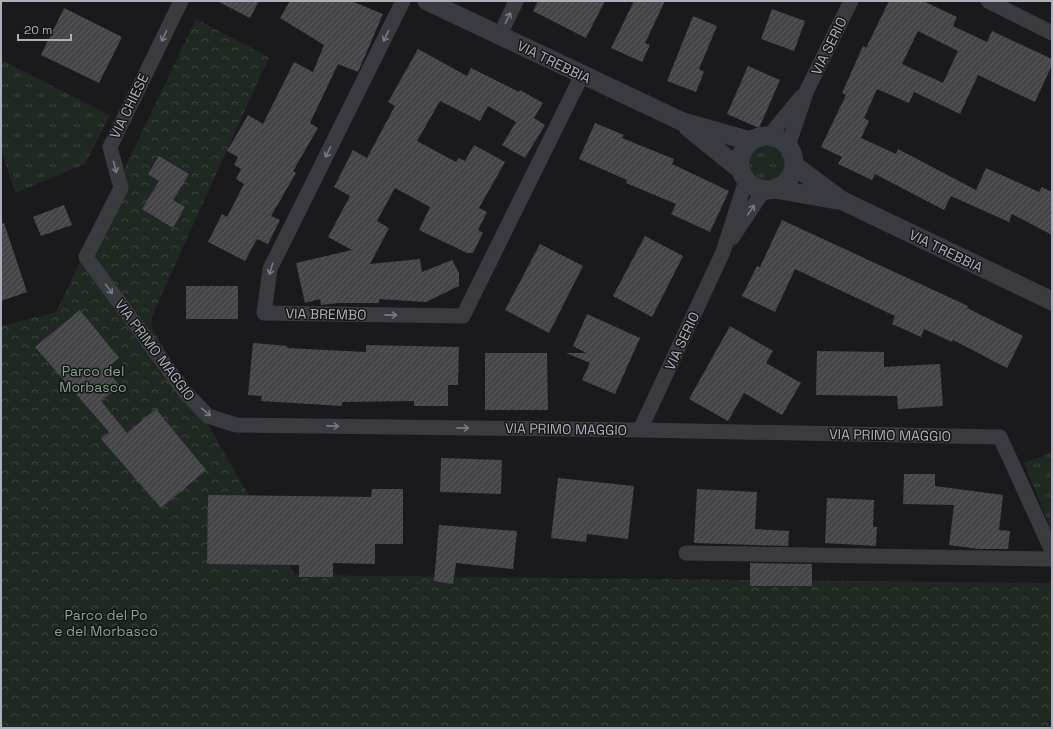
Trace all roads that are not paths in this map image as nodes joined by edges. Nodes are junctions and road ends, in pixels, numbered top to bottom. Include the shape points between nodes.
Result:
1 (181, 1) edge
2 (403, 1) edge
3 (427, 1) edge
4 (516, 1) edge
5 (851, 1) edge
6 (988, 1) edge
7 (1052, 33) edge
8 (500, 35) junction
9 (582, 75) junction
10 (807, 90) junction
11 (682, 122) junction
12 (770, 136) junction
13 (750, 141) junction
14 (788, 146) junction
15 (794, 166) junction
16 (743, 175) junction
17 (770, 190) junction
18 (841, 200) junction
19 (723, 252) junction
20 (86, 257) joint
21 (1052, 302) edge
22 (640, 430) junction
23 (1052, 552) edge
24 (686, 553) dead end
25 (1052, 559) edge

1 -> 20 street, VIA CHIESE via 110,147 121,188
2 -> 9 street, VIA BREMBO via 270,269 264,313 464,316
3 - 8 street, VIA TREBBIA
8 -> 4 street
5 - 10 street, VIA SERIO
6 - 7 street
8 - 9 street, VIA TREBBIA
9 - 11 street, VIA TREBBIA
10 - 12 street, VIA SERIO
10 - 14 street, VIA SERIO
11 - 13 street, VIA TREBBIA
11 - 16 street, VIA TREBBIA
12 - 13 street
12 - 14 street
13 - 16 street via 741,154
14 - 15 street via 792,152
15 - 17 street via 788,180
15 - 18 street, VIA TREBBIA
16 - 17 street via 751,185
16 - 19 street, VIA SERIO
17 - 18 street, VIA TREBBIA
19 -> 17 street, VIA SERIO
18 - 21 street, VIA TREBBIA
19 - 22 street, VIA SERIO
20 -> 22 street, VIA PRIMO MAGGIO via 184,392 208,416 236,425
22 - 23 street, VIA PRIMO MAGGIO via 1000,437
24 - 25 street

